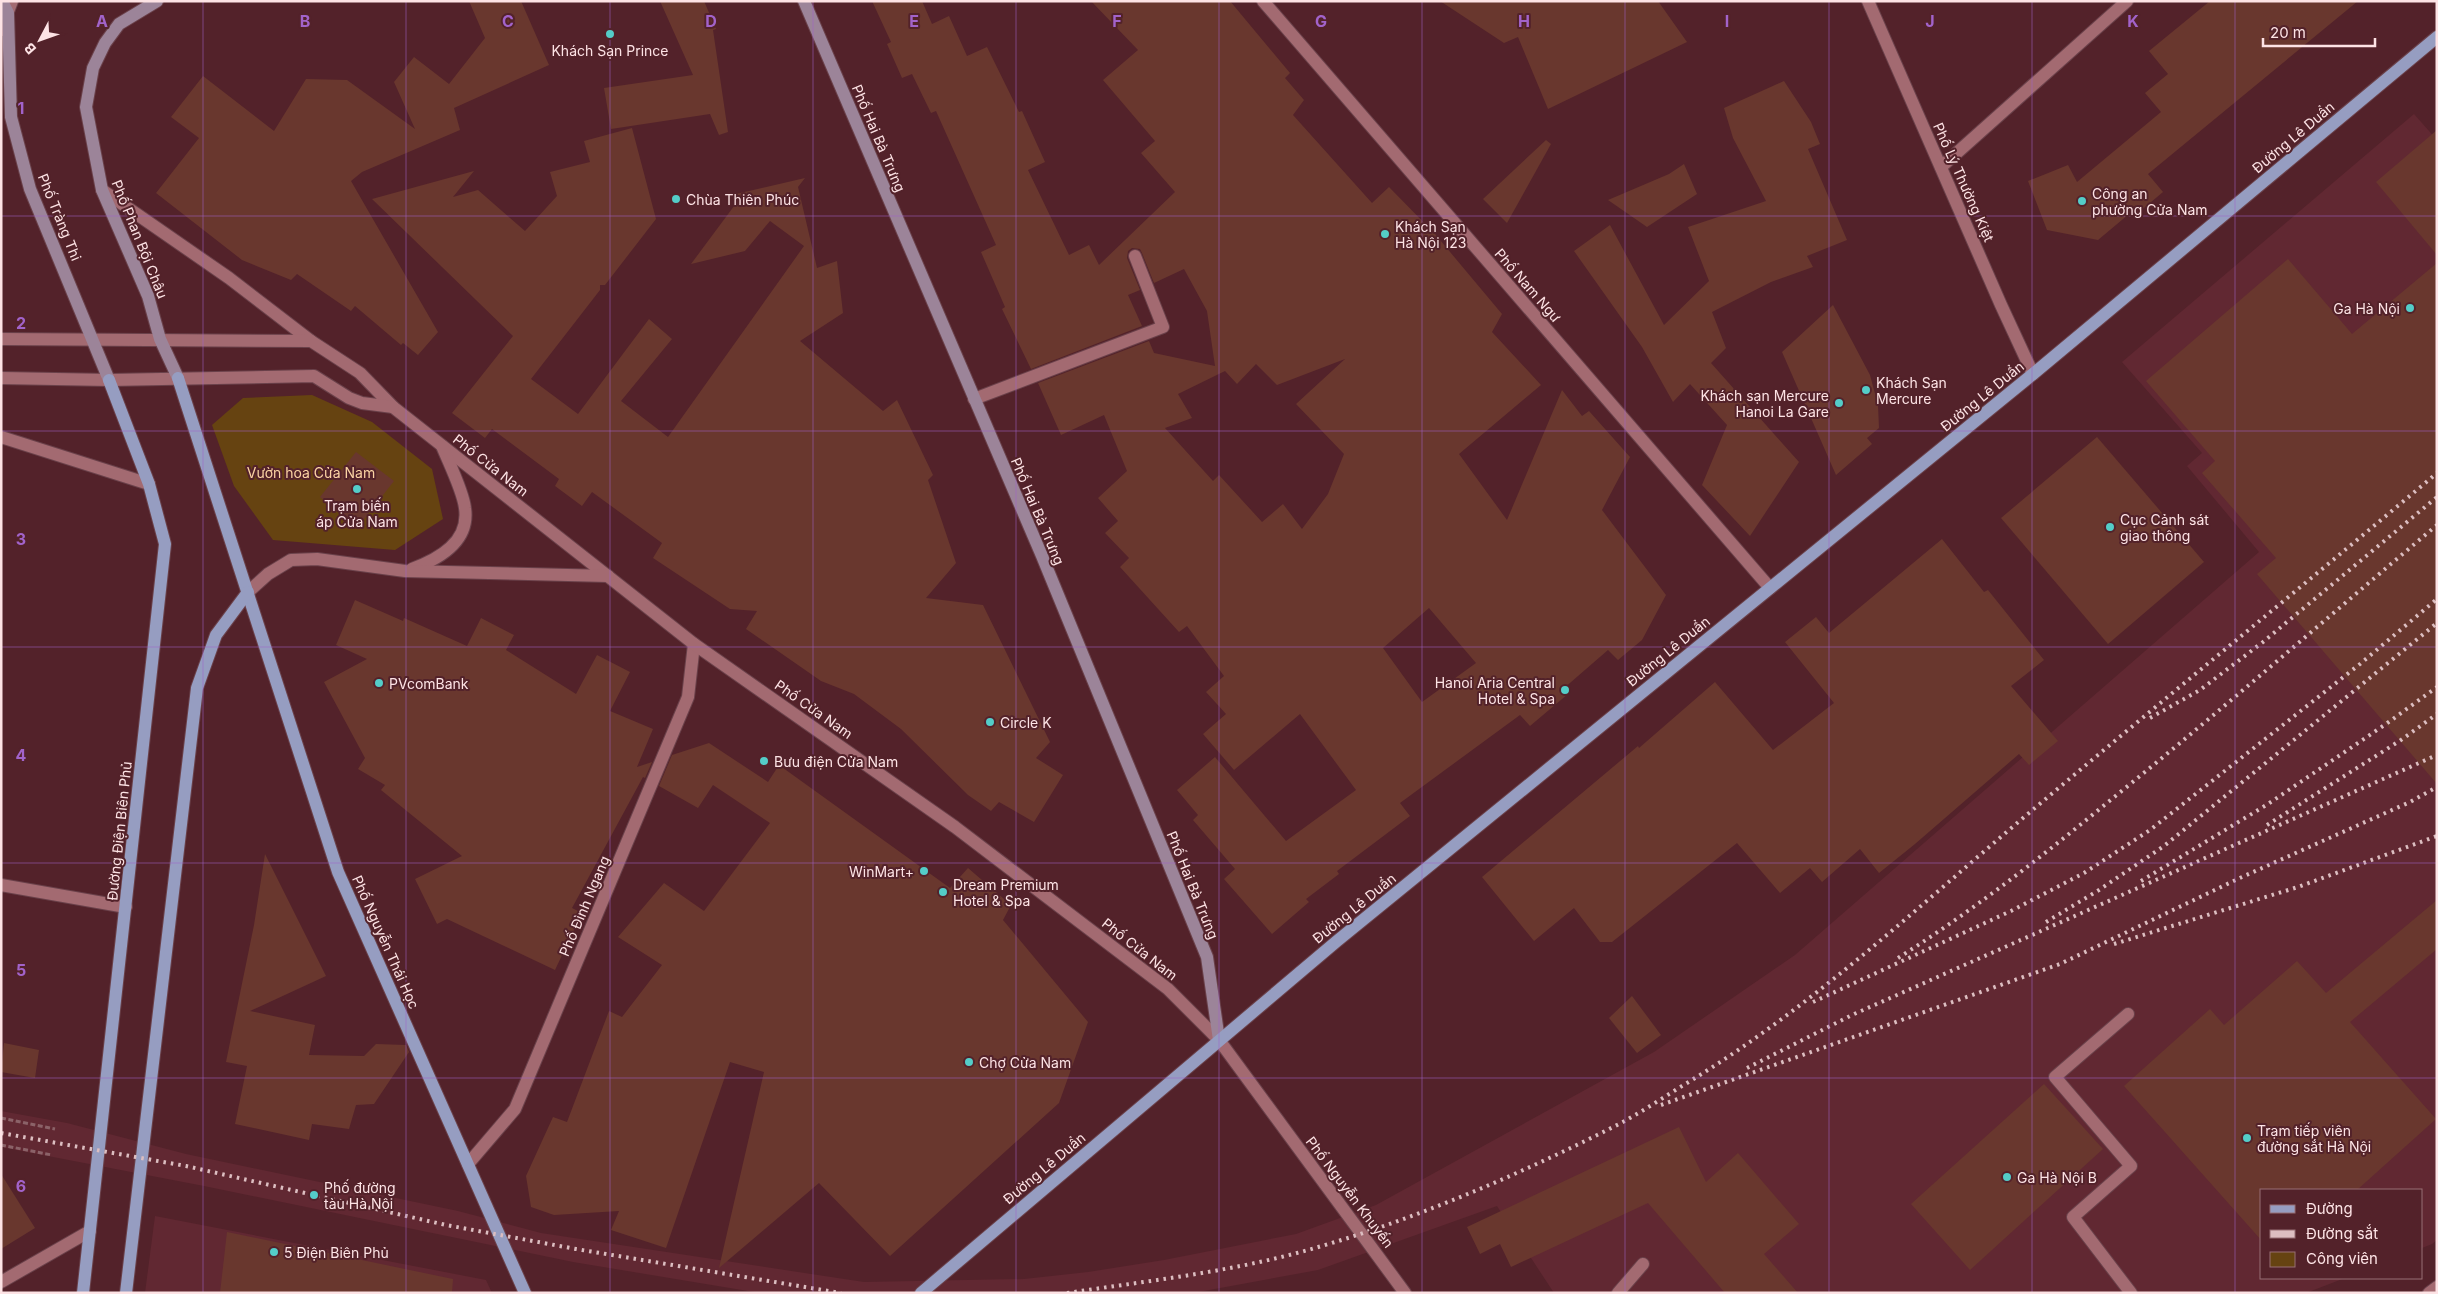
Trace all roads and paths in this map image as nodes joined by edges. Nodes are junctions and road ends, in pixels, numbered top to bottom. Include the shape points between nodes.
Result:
1 (2, 1) edge
2 (157, 1) edge
3 (804, 1) edge
4 (1263, 1) edge
5 (1868, 1) edge
6 (2127, 1) edge
7 (10, 7) edge
8 (1, 30) edge
9 (2437, 37) edge
10 (1941, 167) junction
11 (102, 190) junction
12 (1135, 256) dead end
13 (94, 338) junction
14 (1, 339) edge
15 (160, 339) junction
16 (311, 341) junction
17 (2033, 374) junction
18 (1, 378) edge
19 (178, 378) junction
20 (109, 380) junction
21 (974, 399) junction
22 (393, 407) junction
23 (1, 437) edge
24 (442, 446) junction
25 (149, 484) junction
26 (405, 571) junction
27 (608, 576) junction
28 (1770, 588) junction
29 (248, 592) junction
30 (694, 644) junction
31 (1, 885) edge
32 (126, 907) junction
33 (2128, 1014) dead end
34 (1219, 1040) junction
35 (1270, 1109) joint
36 (1, 1118) edge
37 (55, 1129) dead end
38 (1, 1146) edge
39 (52, 1155) dead end
40 (468, 1164) junction
41 (90, 1231) junction
42 (1643, 1264) dead end
43 (1, 1282) edge
44 (2437, 1287) edge
45 (83, 1293) edge
46 (126, 1293) edge
47 (525, 1293) edge
48 (921, 1293) edge
49 (1406, 1293) edge
50 (1618, 1293) edge
51 (2130, 1293) edge
52 (2428, 1293) edge

1 - 7 main road, Phố Tràng Thi
2 - 11 main road, Phố Phan Bội Châu via 119,24 93,68 86,107
3 - 21 main road, Phố Hai Bà Trưng
4 - 28 street, Phố Nam Ngư
5 - 10 street, Phố Lý Thường Kiệt
6 - 10 street
7 - 8 street
7 - 13 main road, Phố Tràng Thi via 11,117 30,189
9 - 17 main road, Đường Lê Duẩn
10 - 17 street, Phố Lý Thường Kiệt
11 - 15 main road, Phố Phan Bội Châu via 148,296
11 - 16 street, Phố Cửa Nam via 229,278
12 - 21 street via 1163,327
13 - 14 street
13 - 15 street
13 - 20 main road, Phố Tràng Thi
15 - 16 street
15 - 19 main road, Phố Phan Bội Châu
16 - 22 street, Phố Cửa Nam via 360,373
17 - 28 main road, Đường Lê Duẩn
18 - 20 street
19 - 20 street
19 - 22 street via 314,376 348,398
19 - 29 main road, Phố Nguyễn Thái Học
20 - 25 main road, Đường Điện Biên Phủ
21 - 34 main road, Phố Hai Bà Trưng via 1207,957
22 - 24 street, Phố Cửa Nam
23 - 25 street
24 - 26 street via 465,508 462,533 449,551
24 - 27 street, Phố Cửa Nam
25 - 32 main road, Đường Điện Biên Phủ via 164,544
26 - 27 street
26 - 29 street via 317,559 291,560
27 - 30 street, Phố Cửa Nam
28 - 34 main road, Đường Lê Duẩn
29 - 40 main road, Phố Nguyễn Thái Học via 338,872
29 - 46 main road via 216,635 197,688
30 - 34 street, Phố Cửa Nam via 955,827 1168,989
30 - 40 street, Phố Đình Ngang via 688,696 515,1109
31 - 32 street
32 - 41 main road, Đường Điện Biên Phủ
33 - 51 street via 2055,1077 2131,1166 2072,1217
34 - 35 street, Phố Cửa Nam
34 - 48 main road, Đường Lê Duẩn
35 - 49 street, Phố Nguyễn Khuyến
36 - 37 path
38 - 39 path
40 - 47 main road, Phố Nguyễn Thái Học
41 - 43 street
41 - 45 main road, Đường Điện Biên Phủ
42 - 50 street
44 - 52 street

